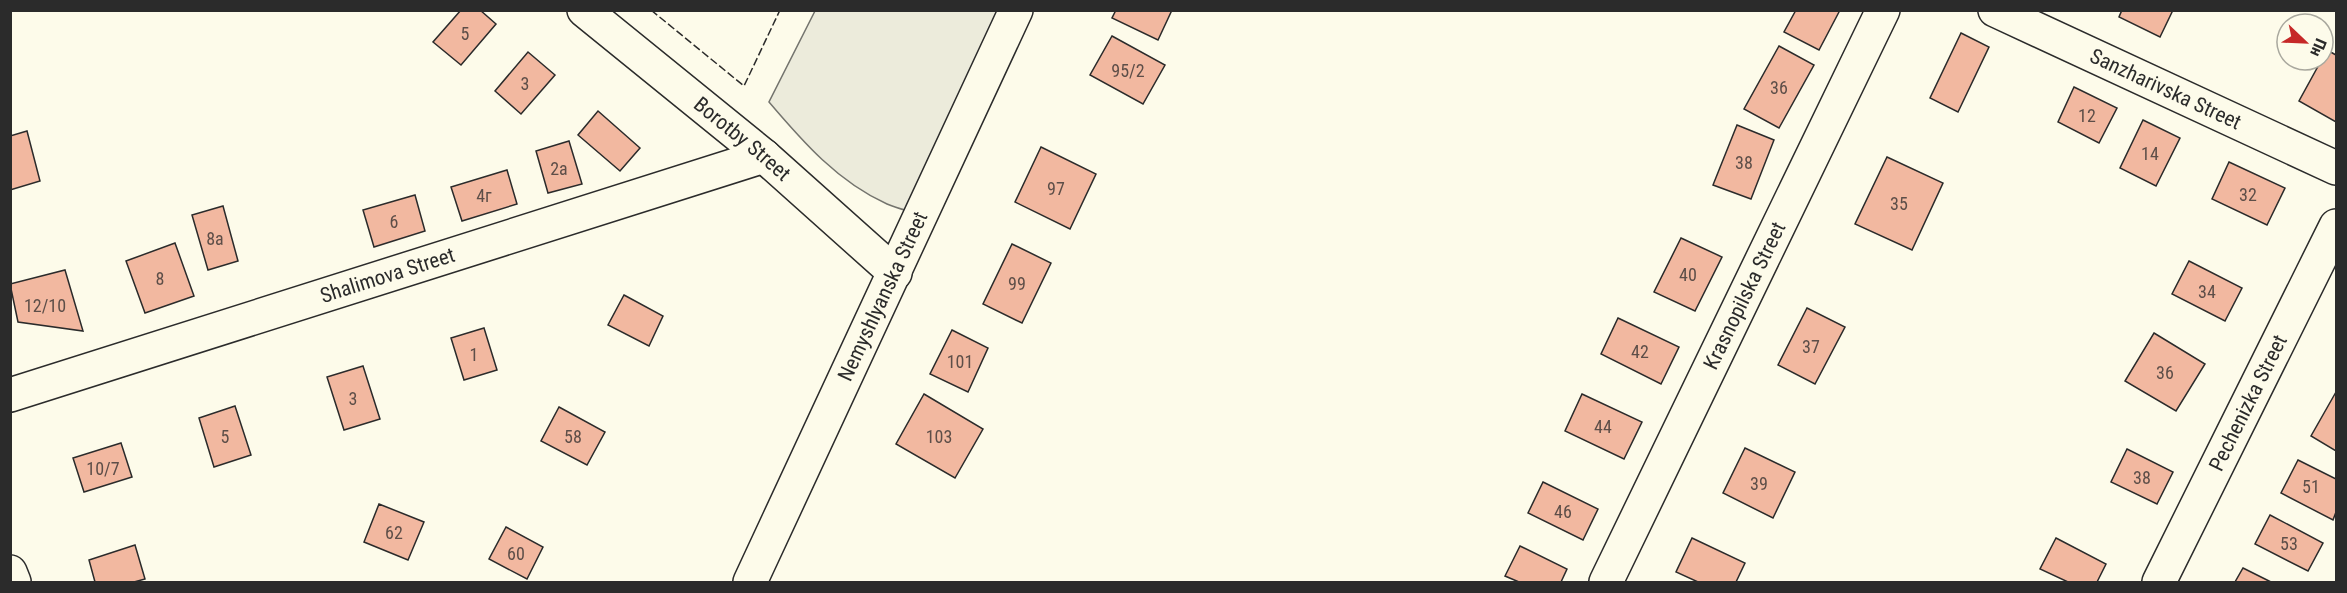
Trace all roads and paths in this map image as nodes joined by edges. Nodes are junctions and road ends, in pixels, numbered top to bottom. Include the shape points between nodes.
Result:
1 (584, 10) edge
2 (1016, 10) edge
3 (1882, 10) edge
4 (1995, 10) edge
5 (764, 156) junction
6 (2337, 168) edge
7 (2337, 226) edge
8 (895, 273) junction
9 (10, 395) edge
10 (10, 572) edge
11 (14, 582) edge
12 (750, 582) edge
13 (1606, 582) edge
14 (2159, 582) edge

1 - 5 street, Borotby Street
2 - 8 street, Nemyshlyanska Street
3 - 13 street, Krasnopilska Street
4 - 6 street, Sanzharivska Street
5 - 8 street, Borotby Street
5 - 9 street, Shalimova Street
7 - 14 street, Pechenizka Street
8 - 12 street, Nemyshlyanska Street
10 - 11 street

